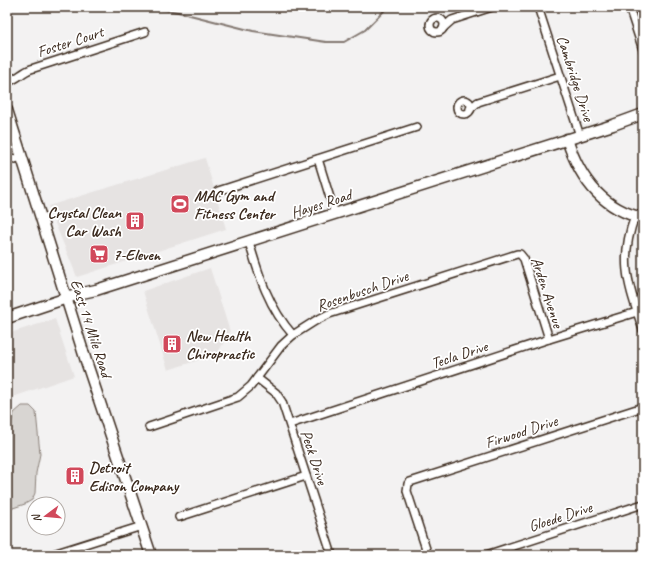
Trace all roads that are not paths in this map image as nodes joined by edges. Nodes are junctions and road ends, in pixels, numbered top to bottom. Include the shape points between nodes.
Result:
1 (492, 7) edge
2 (538, 7) edge
3 (629, 7) edge
4 (442, 19) junction
5 (452, 20) junction
6 (444, 28) junction
7 (145, 32) dead end
8 (643, 48) edge
9 (560, 76) junction
10 (7, 82) edge
11 (468, 101) junction
12 (478, 102) junction
13 (470, 109) junction
14 (7, 110) edge
15 (643, 114) edge
16 (417, 127) dead end
17 (580, 136) junction
18 (567, 140) junction
19 (7, 157) edge
20 (21, 157) junction
21 (318, 159) junction
22 (218, 191) dead end
23 (335, 214) junction
24 (639, 217) edge
25 (249, 242) junction
26 (520, 254) joint
27 (66, 298) junction
28 (637, 312) junction
29 (7, 318) edge
30 (643, 330) edge
31 (293, 335) junction
32 (549, 339) junction
33 (257, 378) junction
34 (643, 407) edge
35 (290, 424) junction
36 (149, 427) dead end
37 (306, 476) junction
38 (643, 504) edge
39 (179, 517) dead end
40 (142, 526) junction
41 (50, 555) edge
42 (151, 555) edge
43 (332, 555) edge
44 (428, 555) edge
45 (486, 555) edge

1 - 5 street
2 - 9 street, Cambridge Drive
3 - 8 street
4 - 5 street
4 - 6 street
4 - 6 street via 433,19 430,23 431,28 438,32
5 - 6 street
7 - 10 street, Foster Court via 28,70 17,79
9 - 12 street
9 - 17 street, Cambridge Drive
11 - 12 street
11 - 13 street
11 - 13 street via 459,101 456,108 463,114
12 - 13 street
14 - 20 street, East 14 Mile Road
15 - 17 street, Hayes Road
16 - 21 street
17 - 18 street, Hayes Road
18 - 23 street, Hayes Road
18 - 24 street via 576,164 592,188 604,199
19 - 20 street
20 - 27 street, East 14 Mile Road
21 - 22 street
21 - 23 street
23 - 25 street, Hayes Road
24 - 28 street via 629,233 626,261 628,280
25 - 27 street, Hayes Road
25 - 31 street via 265,290 278,315
26 - 31 street, Rosenbusch Drive via 329,314
26 - 32 street, Arden Avenue via 524,259
27 - 29 street, Hayes Road
27 - 40 street, East 14 Mile Road
28 - 30 street
28 - 32 street, Tecla Drive
31 - 33 street, Rosenbusch Drive via 276,352
32 - 35 street, Tecla Drive
33 - 35 street, Peck Drive via 276,393
33 - 36 street, Rosenbusch Drive via 238,397
34 - 44 street, Firwood Drive via 408,484 407,491
35 - 37 street, Peck Drive
37 - 39 street
37 - 43 street, Peck Drive
38 - 45 street, Gloede Drive
40 - 41 street
40 - 42 street, East 14 Mile Road

